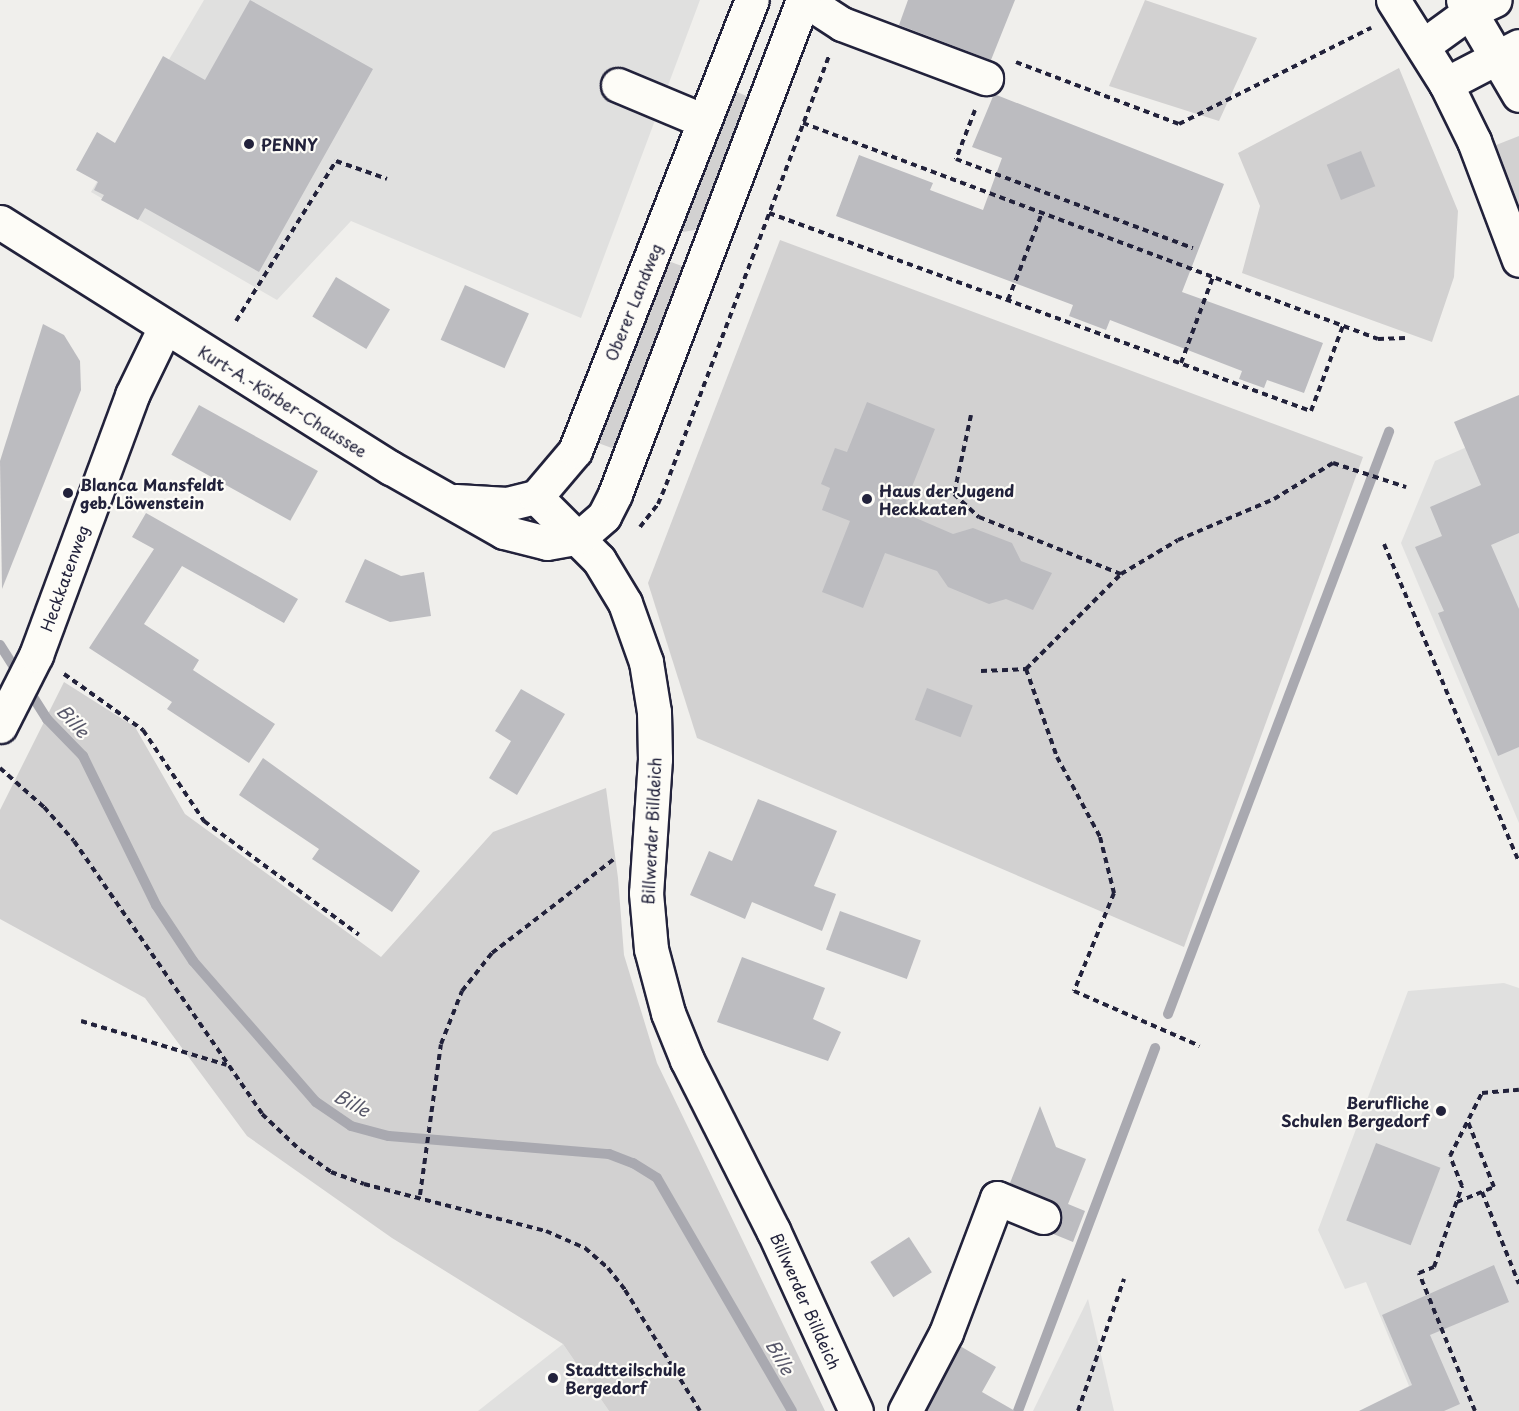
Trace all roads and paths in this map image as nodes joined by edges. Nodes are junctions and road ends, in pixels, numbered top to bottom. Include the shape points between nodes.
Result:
1 (752, 0) edge
2 (804, 0) edge
3 (1476, 4) edge
4 (1385, 12) edge
5 (842, 24) junction
6 (1424, 45) junction
7 (1509, 52) edge
8 (986, 78) junction
9 (1446, 84) junction
10 (618, 85) dead end
11 (1519, 94) edge
12 (704, 122) junction
13 (803, 123) junction
14 (387, 179) dead end
15 (670, 209) junction
16 (769, 213) junction
17 (1042, 213) junction
18 (0, 222) edge
19 (1193, 248) dead end
20 (702, 255) junction
21 (1519, 260) edge
22 (1213, 277) junction
23 (1008, 300) junction
24 (236, 321) dead end
25 (1343, 326) junction
26 (165, 327) junction
27 (1405, 338) dead end
28 (1181, 363) junction
29 (971, 415) dead end
30 (666, 484) dead end
31 (1406, 487) dead end
32 (434, 494) junction
33 (536, 497) junction
34 (580, 537) junction
35 (1384, 544) dead end
36 (1121, 574) junction
37 (36, 655) junction
38 (1026, 669) junction
39 (981, 671) dead end
40 (1, 724) edge
41 (0, 768) edge
42 (650, 826) junction
43 (1519, 862) edge
44 (358, 935) dead end
45 (81, 1021) dead end
46 (1200, 1046) dead end
47 (228, 1065) junction
48 (1519, 1090) edge
49 (1467, 1121) junction
50 (1482, 1192) junction
51 (420, 1195) junction
52 (1456, 1202) junction
53 (1043, 1217) dead end
54 (1124, 1279) dead end
55 (1519, 1284) edge
56 (700, 1411) edge
57 (856, 1411) edge
58 (905, 1411) edge
59 (1078, 1411) edge
60 (1475, 1411) edge

1 - 12 main road, Oberer Landweg
2 - 5 main road
2 - 20 main road
3 - 6 main road
3 - 7 main road
4 - 6 main road
4 - 8 path via 1179,124 1017,62
5 - 8 main road
5 - 13 path
6 - 9 main road
7 - 9 main road
7 - 11 main road
8 - 19 path via 956,159
9 - 21 main road via 1474,141
10 - 12 main road
12 - 15 main road, Oberer Landweg
13 - 16 path
13 - 17 path
14 - 24 path via 336,161
15 - 20 main road via 678,241
15 - 33 main road, Oberer Landweg via 575,451
16 - 23 path
16 - 30 path
17 - 22 path
17 - 23 path
18 - 26 main road, Kurt-A.-Körber-Chaussee
20 - 34 main road via 615,494 604,516
22 - 25 path
22 - 28 path
23 - 28 path
25 - 27 path via 1378,339
25 - 28 path via 1311,411
26 - 32 main road, Kurt-A.-Körber-Chaussee
26 - 37 main road, Heckkatenweg via 132,395
29 - 36 path via 954,495 979,517
31 - 36 path via 1333,463 1274,499 1178,540
32 - 33 main road via 487,504
32 - 34 main road, Kurt-A.-Körber-Chaussee via 504,532 534,541 554,543
33 - 34 main road, Billwerder Billdeich
34 - 42 main road, Billwerder Billdeich via 625,603 646,662 654,712
35 - 43 path
36 - 38 path
37 - 40 main road, Heckkatenweg
37 - 44 path via 130,718 153,742 204,821
38 - 39 path
38 - 46 path via 1057,757 1100,837 1114,893 1074,991
41 - 47 path via 74,840
42 - 51 path via 587,883 492,953 462,991 441,1044
42 - 57 main road, Billwerder Billdeich via 646,893 649,927 668,1013
45 - 47 path
47 - 51 path via 262,1114 300,1150 331,1172 364,1184
48 - 49 path via 1482,1093
49 - 50 path via 1494,1187
49 - 52 path via 1450,1156 1462,1186
50 - 52 path
50 - 55 path
51 - 56 path via 546,1230 585,1248 625,1290
52 - 60 path via 1434,1267 1419,1274
53 - 58 main road via 997,1198 946,1333
54 - 59 path

